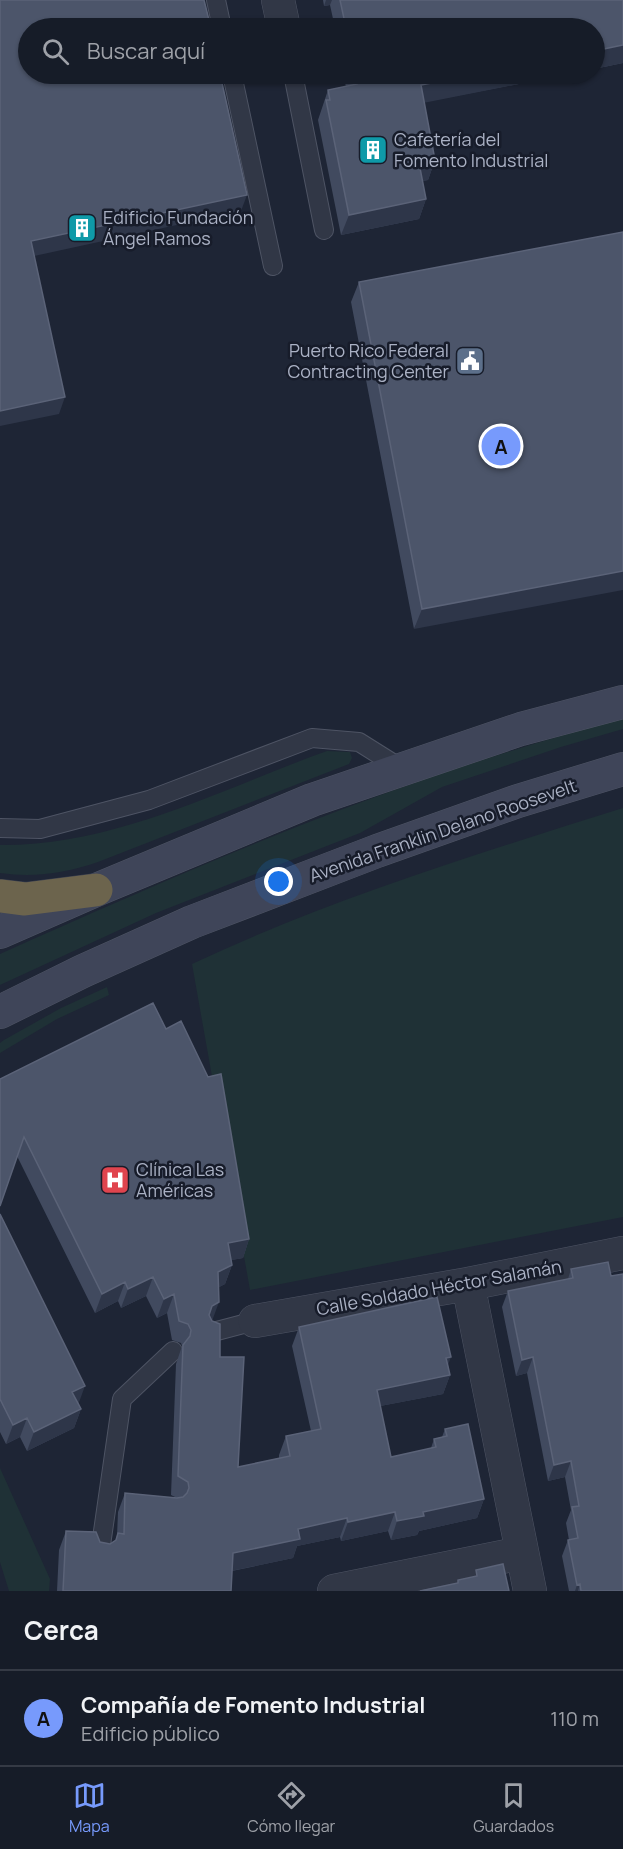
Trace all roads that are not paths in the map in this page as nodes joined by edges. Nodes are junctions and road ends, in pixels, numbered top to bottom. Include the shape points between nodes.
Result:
1 (216, 0) edge
2 (278, 0) edge
3 (220, 18) edge
4 (282, 18) edge
5 (234, 84) edge
6 (295, 84) edge
7 (324, 230) dead end
8 (273, 266) dead end
9 (623, 702) edge
10 (623, 769) edge
11 (402, 770) junction
12 (0, 828) edge
13 (96, 890) junction
14 (0, 896) edge
15 (0, 932) edge
16 (0, 1012) edge
17 (623, 1253) edge
18 (468, 1284) junction
19 (255, 1321) joint
20 (213, 1332) edge
21 (173, 1351) dead end
22 (108, 1500) junction
23 (129, 1502) edge
24 (100, 1552) edge
25 (522, 1553) junction
26 (334, 1591) edge
27 (530, 1591) edge

1 - 3 lane
2 - 4 street
5 - 8 lane
6 - 7 lane
9 - 11 main road via 521,729
10 - 16 main road, Avenida Franklin Delano Roosevelt via 388,847 192,922
11 - 12 lane via 359,742 312,738 149,800 40,829
11 - 13 main road via 312,800
13 - 14 highway via 25,899
13 - 15 main road
17 - 18 street, Calle Soldado Héctor Salamán
18 - 19 street, Calle Soldado Héctor Salamán
18 - 25 street
19 - 20 lane
21 - 22 lane via 122,1399
22 - 23 lane
22 - 24 lane
25 - 26 street
25 - 27 street

